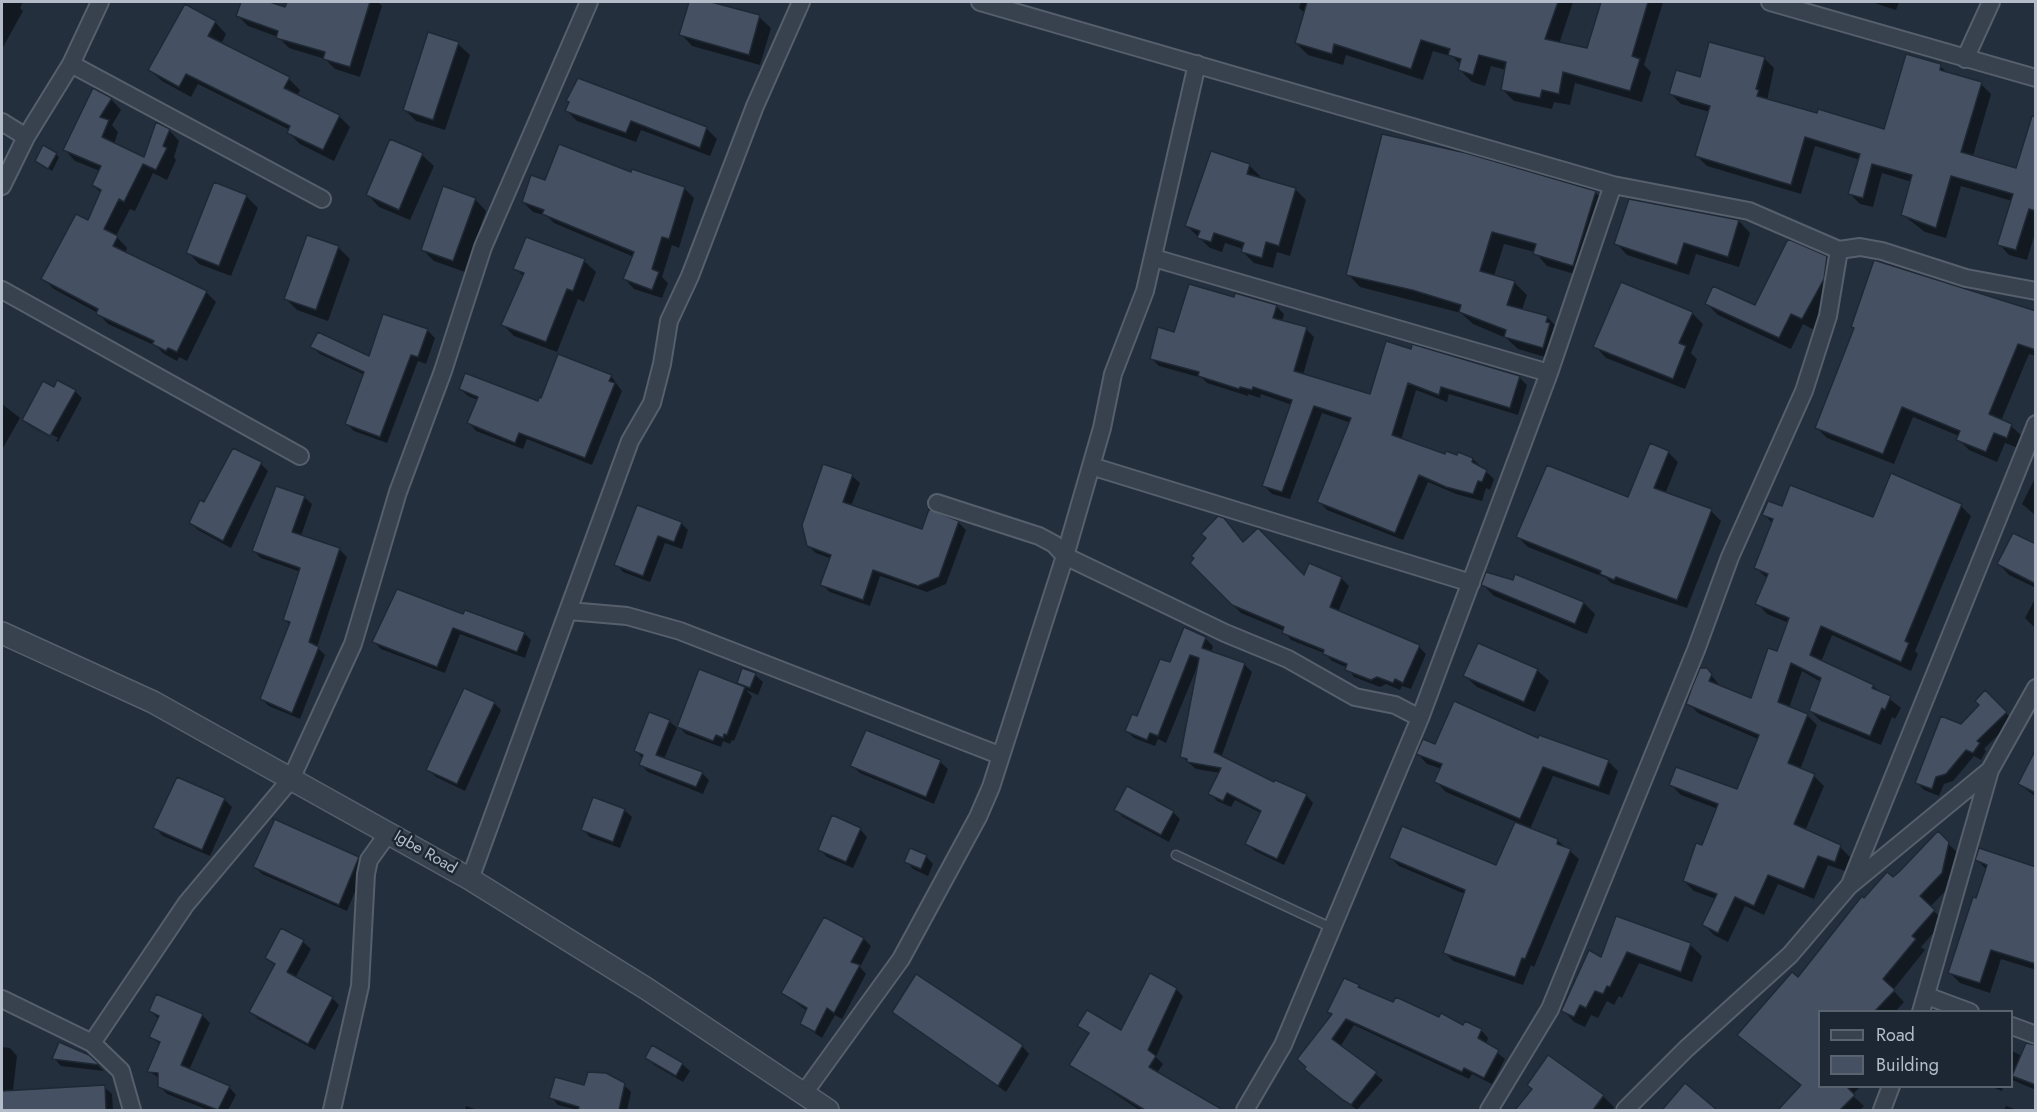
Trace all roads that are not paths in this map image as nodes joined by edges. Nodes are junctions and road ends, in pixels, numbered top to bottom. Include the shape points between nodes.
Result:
1 (100, 2) edge
2 (589, 2) edge
3 (801, 2) edge
4 (980, 2) edge
5 (1991, 2) edge
6 (1781, 3) edge
7 (1965, 59) junction
8 (70, 64) junction
9 (1197, 64) junction
10 (2036, 78) edge
11 (2, 122) edge
12 (26, 137) junction
13 (1613, 185) junction
14 (2, 186) edge
15 (322, 199) dead end
16 (1839, 250) junction
17 (1154, 258) junction
18 (2, 290) edge
19 (2036, 291) edge
20 (1549, 373) junction
21 (2036, 424) edge
22 (300, 456) dead end
23 (1091, 466) junction
24 (937, 504) dead end
25 (1065, 556) junction
26 (1471, 584) junction
27 (570, 611) junction
28 (2, 633) edge
29 (2036, 688) edge
30 (1420, 718) junction
31 (999, 755) junction
32 (1990, 770) junction
33 (291, 779) junction
34 (389, 832) junction
35 (1176, 855) dead end
36 (470, 879) junction
37 (1849, 886) junction
38 (1332, 928) junction
39 (2, 999) edge
40 (1924, 1004) edge
41 (1963, 1010) edge
42 (2013, 1026) edge
43 (2036, 1035) edge
44 (92, 1043) junction
45 (1890, 1088) edge
46 (804, 1093) junction
47 (132, 1110) edge
48 (332, 1110) edge
49 (828, 1110) edge
50 (1245, 1110) edge
51 (1489, 1110) edge
52 (1625, 1110) edge
53 (1882, 1110) edge

1 - 8 street
2 - 33 street via 483,247 398,492 353,644
3 - 27 street via 669,321 652,403 630,441
4 - 9 street
5 - 7 street
6 - 7 street
7 - 10 street
8 - 12 street
8 - 15 street
9 - 13 street
9 - 17 street
11 - 12 street
12 - 14 street
13 - 16 street via 1749,211
13 - 20 street
16 - 19 street via 1860,247 1882,251 1966,278
16 - 51 street via 1828,316 1804,391 1730,557 1550,1009
17 - 20 street
17 - 23 street via 1113,374
18 - 22 street
20 - 26 street
21 - 37 street
23 - 25 street
23 - 26 street
24 - 25 street via 1039,536
25 - 30 street via 1288,659 1354,697 1395,705
25 - 31 street
26 - 30 street
27 - 31 street via 627,616 680,631
27 - 36 street
28 - 33 street, Igbe Road via 153,702
29 - 32 street
30 - 38 street
31 - 46 street via 978,817 901,959
32 - 37 street
32 - 40 street
33 - 34 street, Igbe Road
33 - 44 street via 186,904
34 - 36 street, Igbe Road
34 - 48 street via 369,860 366,874 360,986
35 - 38 lane
36 - 46 street, Igbe Road
37 - 52 street via 1790,955
38 - 50 street via 1283,1045
39 - 44 street
40 - 41 street
42 - 43 street
44 - 47 street via 121,1071
45 - 53 street
46 - 49 street, Igbe Road

